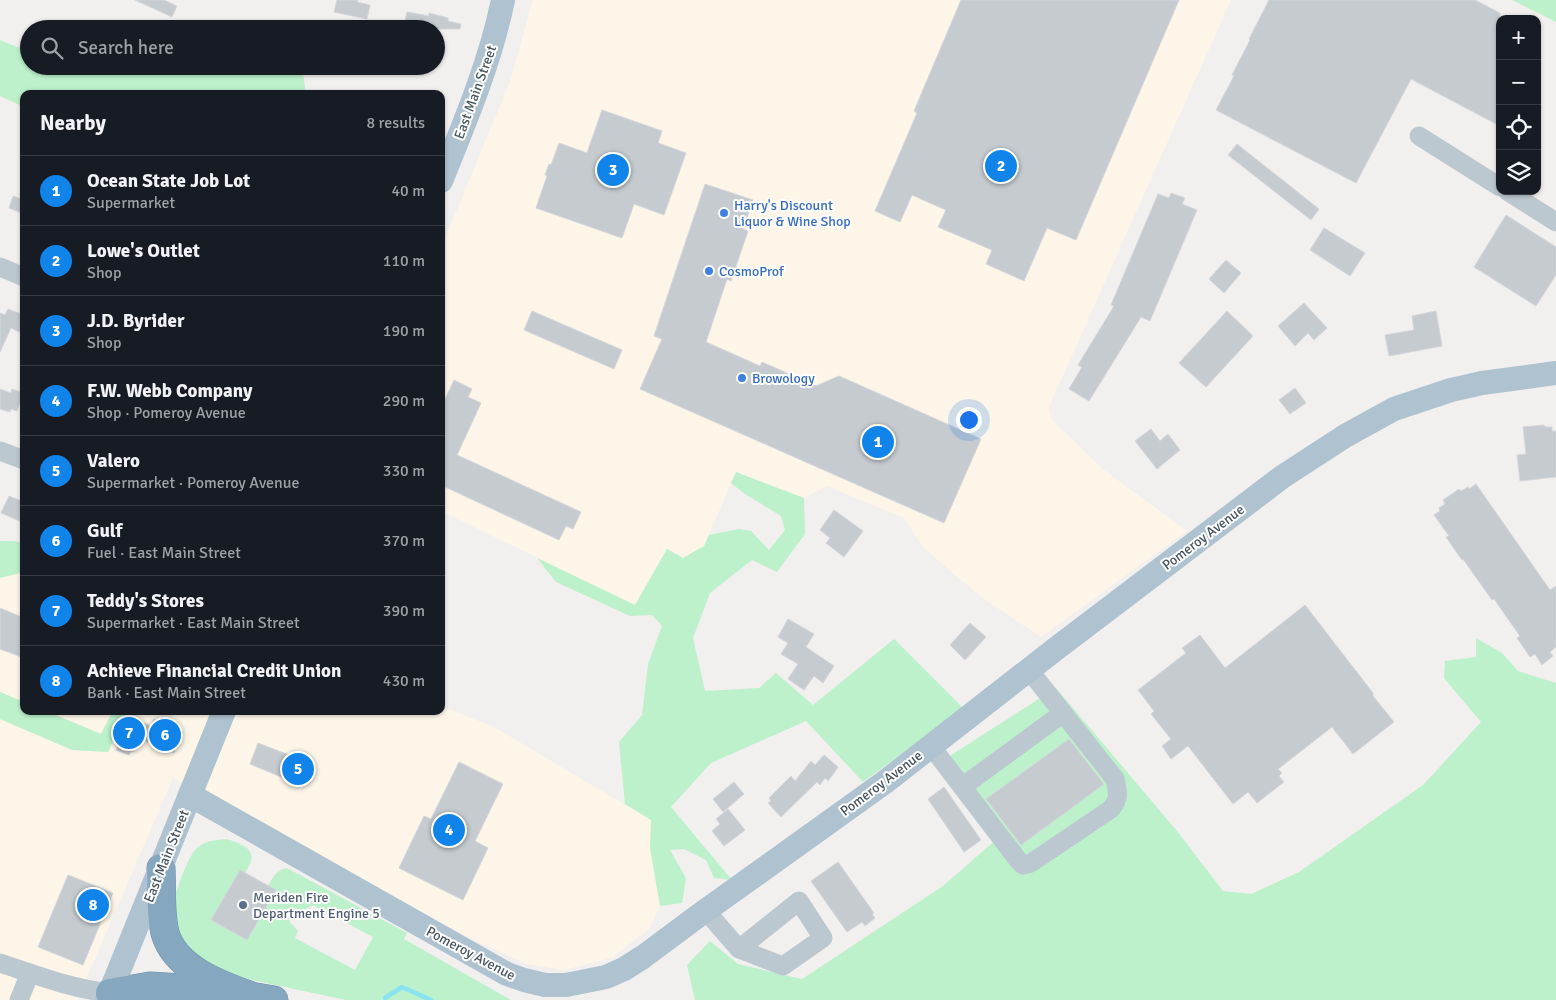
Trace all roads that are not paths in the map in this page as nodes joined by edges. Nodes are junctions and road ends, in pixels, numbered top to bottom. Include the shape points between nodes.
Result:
1 (503, 0) edge
2 (1419, 136) dead end
3 (445, 172) edge
4 (1496, 184) edge
5 (1513, 195) edge
6 (1556, 222) edge
7 (0, 267) edge
8 (20, 275) edge
9 (1556, 373) edge
10 (0, 450) edge
11 (20, 458) edge
12 (1030, 670) junction
13 (1062, 713) junction
14 (222, 715) edge
15 (931, 746) junction
16 (962, 787) junction
17 (190, 795) junction
18 (161, 868) junction
19 (706, 911) junction
20 (739, 949) dead end
21 (0, 963) edge
22 (30, 973) junction
23 (117, 998) edge
24 (261, 998) edge
25 (19, 1000) edge

1 - 3 main road, East Main Street via 489,56
2 - 4 street
5 - 6 street
7 - 8 street
9 - 12 main road, Pomeroy Avenue via 1451,390 1394,409 1344,436 1282,477
10 - 11 street
12 - 13 street
12 - 15 main road, Pomeroy Avenue
13 - 16 street
13 - 16 street via 1115,779 1117,802 1111,809 1031,863 1023,865
14 - 17 main road, East Main Street
15 - 16 street
15 - 19 main road, Pomeroy Avenue
17 - 18 main road, East Main Street
17 - 19 main road, Pomeroy Avenue via 482,961 524,980 566,984 606,977 643,957
18 - 23 main road, East Main Street
18 - 24 highway via 164,926 173,950 196,970 226,986
19 - 20 street
21 - 22 street
22 - 23 street
22 - 25 street
23 - 24 highway via 150,986 212,990

